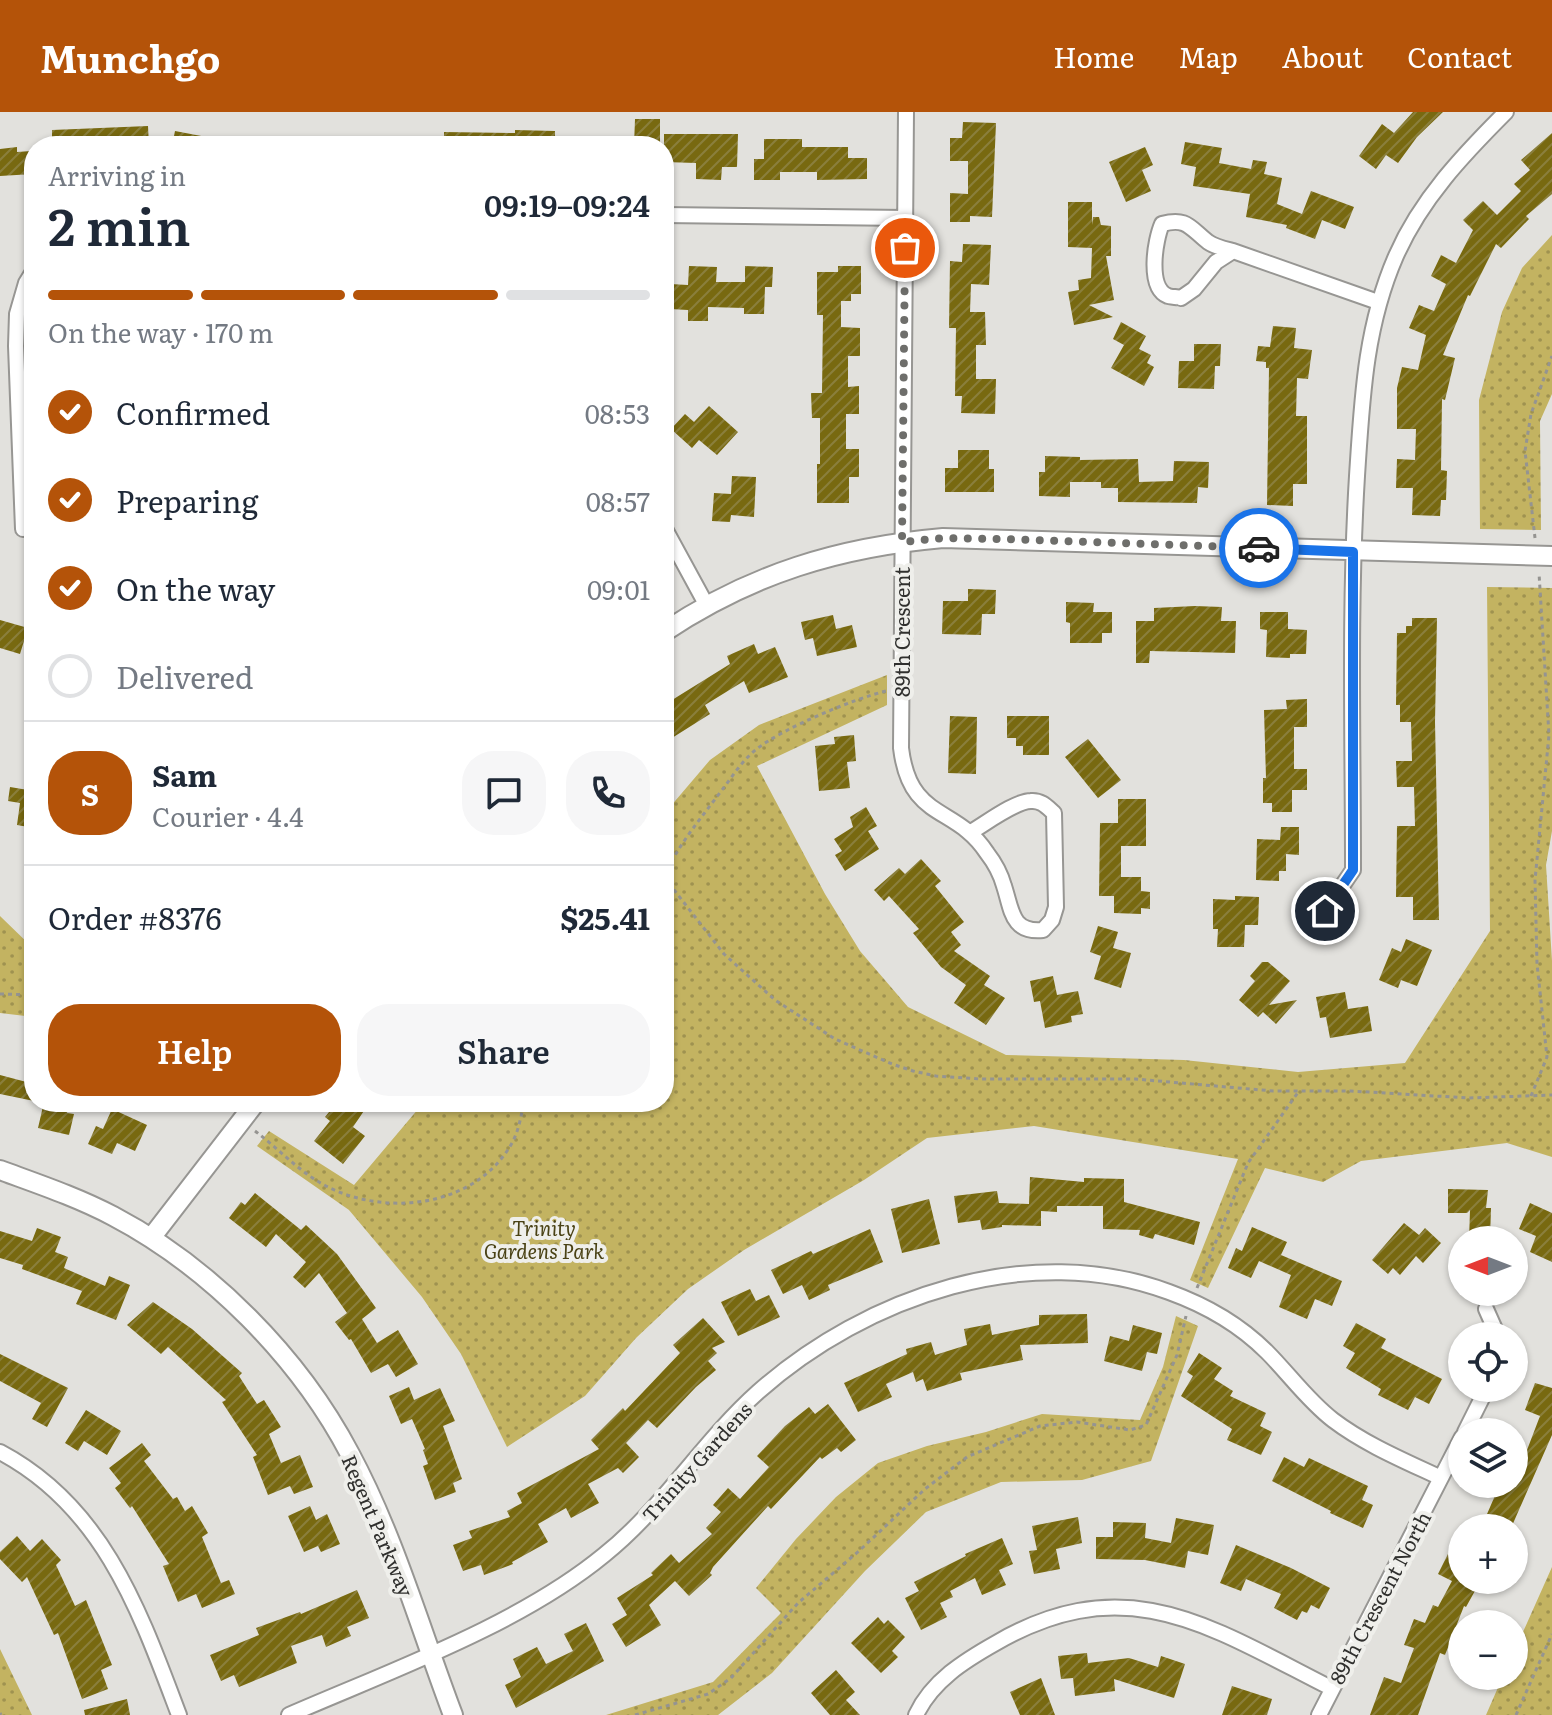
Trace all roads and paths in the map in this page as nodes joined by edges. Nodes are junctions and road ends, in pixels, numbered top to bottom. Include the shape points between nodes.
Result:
1 (906, 112) edge
2 (1506, 112) edge
3 (674, 215) edge
4 (905, 218) junction
5 (1233, 251) junction
6 (24, 290) edge
7 (1378, 302) junction
8 (1552, 356) edge
9 (23, 529) dead end
10 (1535, 541) dead end
11 (902, 542) junction
12 (674, 545) edge
13 (1353, 552) junction
14 (1552, 556) edge
15 (1539, 573) dead end
16 (707, 606) junction
17 (674, 626) edge
18 (901, 690) junction
19 (971, 832) junction
20 (674, 858) edge
21 (674, 890) edge
22 (1325, 911) dead end
23 (0, 994) edge
24 (24, 995) edge
25 (1547, 1057) junction
26 (1552, 1062) edge
27 (1299, 1091) junction
28 (1552, 1095) edge
29 (1531, 1096) junction
30 (248, 1112) edge
31 (521, 1112) edge
32 (254, 1131) dead end
33 (0, 1170) edge
34 (151, 1238) junction
35 (1196, 1291) dead end
36 (1486, 1309) dead end
37 (1187, 1312) dead end
38 (1492, 1322) edge
39 (0, 1452) edge
40 (1448, 1464) edge
41 (1441, 1478) junction
42 (1552, 1634) edge
43 (429, 1653) junction
44 (1331, 1688) junction
45 (179, 1715) edge
46 (289, 1715) edge
47 (453, 1715) edge
48 (635, 1715) edge
49 (916, 1715) edge
50 (1319, 1715) edge
51 (1516, 1715) edge

1 - 4 street, 89th Crescent
2 - 7 street via 1418,213
3 - 4 street
4 - 11 street, 89th Crescent
5 - 5 street via 1210,245 1193,227 1176,220 1162,224 1155,240 1160,290 1181,298
5 - 7 street
6 - 9 street via 16,346
7 - 13 street via 1363,377
8 - 10 path via 1531,414 1525,451
11 - 13 street via 1002,539
11 - 16 street via 807,562
11 - 18 street, 89th Crescent
12 - 16 street
13 - 14 street
13 - 22 street via 1353,870
15 - 25 path via 1549,735 1535,895
16 - 17 street
18 - 19 street, 89th Crescent via 901,748 909,785 922,801
18 - 20 path via 868,695 759,746
19 - 19 street, 89th Crescent via 1031,801 1054,813 1056,907 1043,930 1019,925 1003,882
21 - 27 path via 724,954 775,1000 835,1039 892,1064 960,1079 1135,1079
23 - 24 path
25 - 26 path
25 - 29 path
27 - 29 path
27 - 35 path via 1248,1163
28 - 29 path
30 - 34 street
31 - 32 path via 512,1143 486,1174 462,1190 405,1204 354,1199 325,1186
33 - 34 street, Regent Parkway via 89,1204
34 - 43 street, Regent Parkway via 255,1324 324,1412 373,1501
36 - 38 street
37 - 48 path via 1177,1355 1146,1425 1130,1430 1077,1422 1040,1426 967,1457 798,1603 731,1678 708,1694
39 - 45 street via 42,1479 101,1543 143,1618
40 - 41 street, 89th Crescent North
41 - 43 street, Trinity Gardens via 1333,1420 1265,1350 1192,1301 1108,1274 1075,1271 987,1279 888,1309 800,1360 740,1410 649,1514 604,1556 554,1591
41 - 44 street, 89th Crescent North
42 - 51 path
43 - 46 street, Trinity Gardens
43 - 47 street, Regent Parkway
44 - 49 street via 1177,1615 1093,1608 1014,1632 973,1656 933,1689
44 - 50 street, 89th Crescent North

